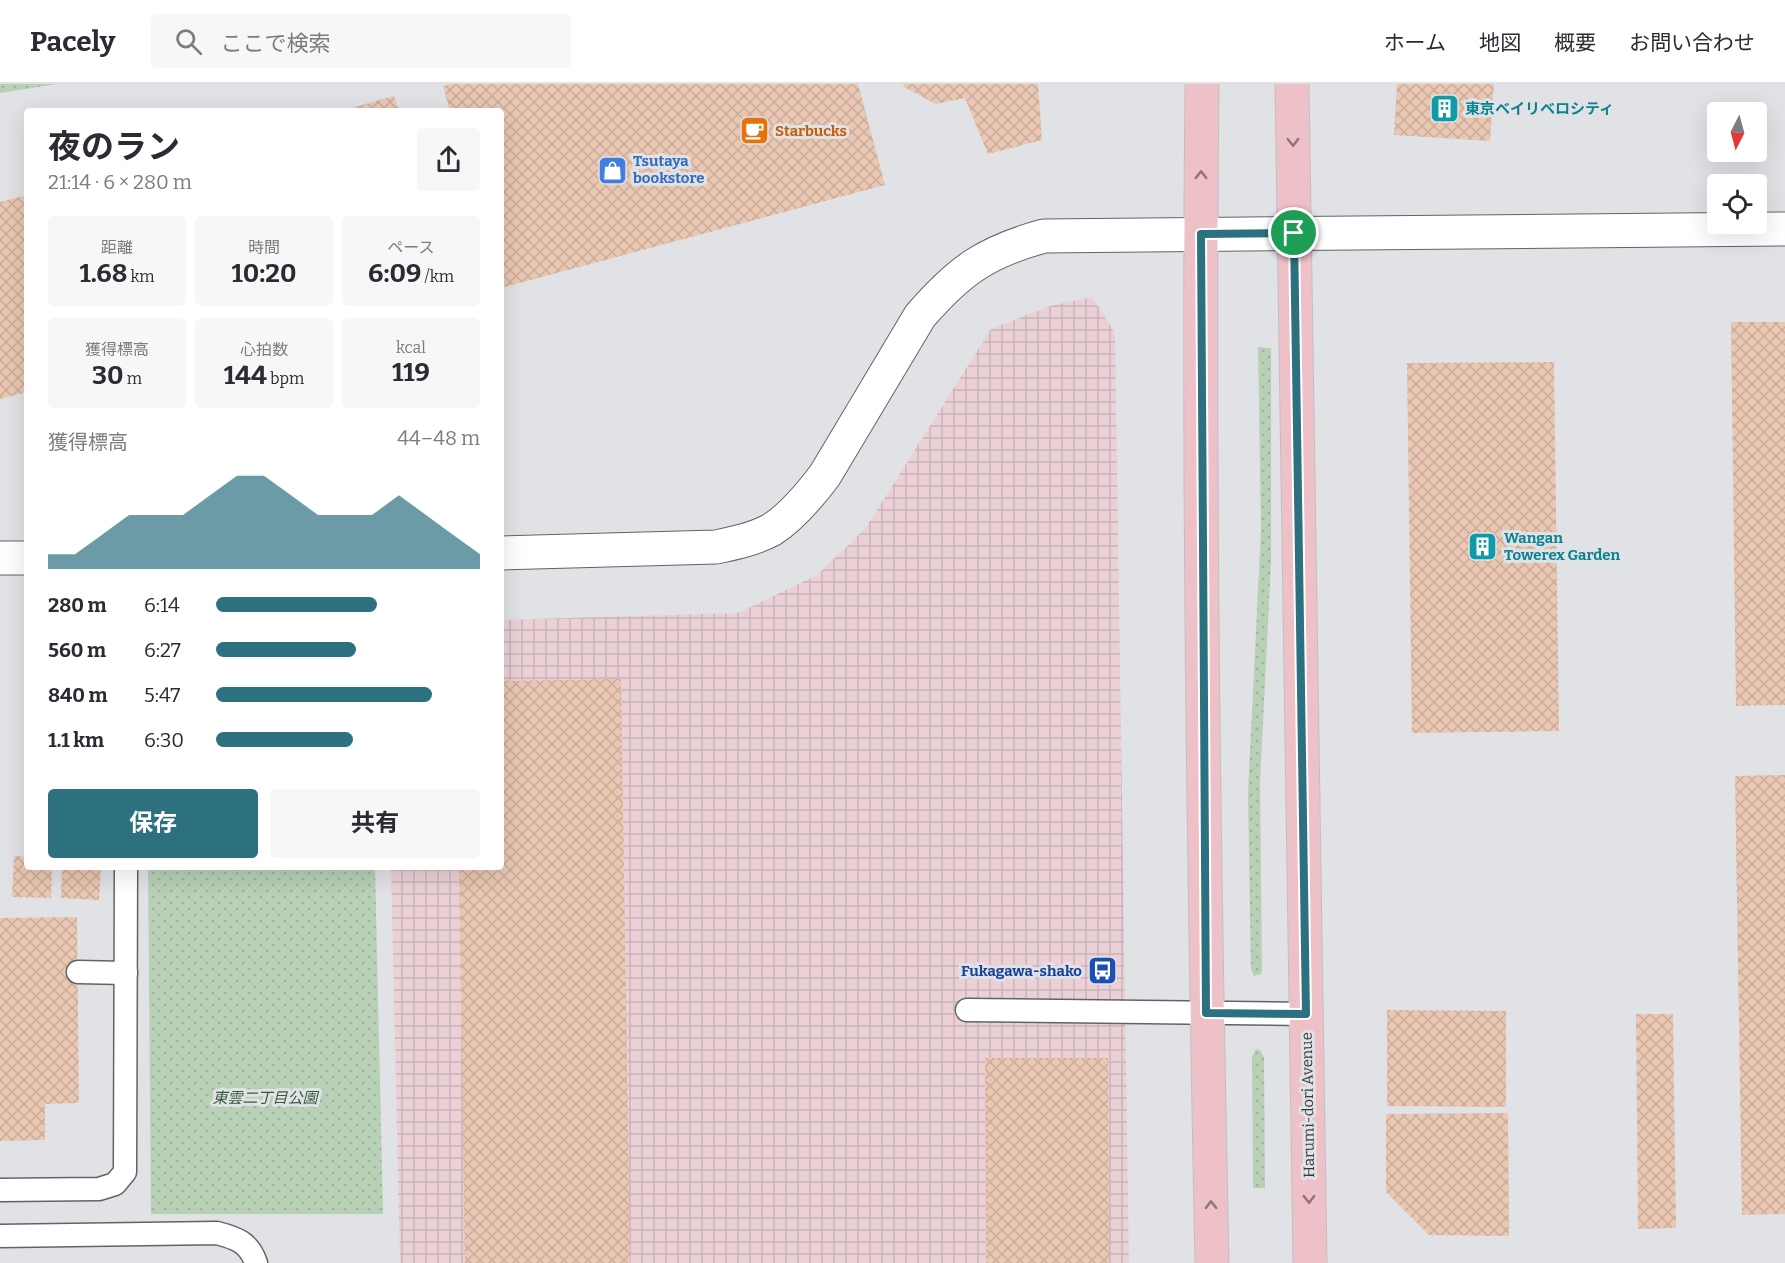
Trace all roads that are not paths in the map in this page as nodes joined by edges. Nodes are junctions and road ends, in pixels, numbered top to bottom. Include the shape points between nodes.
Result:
1 (1202, 84) edge
2 (1292, 84) edge
3 (1785, 230) edge
4 (1294, 233) junction
5 (1201, 234) junction
6 (504, 553) edge
7 (0, 558) edge
8 (24, 558) edge
9 (126, 870) edge
10 (78, 972) dead end
11 (126, 973) junction
12 (967, 1010) dead end
13 (1206, 1013) junction
14 (1306, 1014) junction
15 (0, 1190) edge
16 (0, 1236) edge
17 (256, 1263) edge
18 (1212, 1263) edge
19 (1310, 1263) edge

5 -> 1 main road
2 -> 4 main road, Harumi-dori Avenue
3 - 4 street
4 - 5 street
4 - 14 main road, Harumi-dori Avenue
5 - 6 street via 1044,236 993,253 970,266 920,316 840,453 811,494 771,529 744,541 716,547
5 - 13 main road
7 - 8 street
9 - 11 lane
10 - 11 lane
11 - 15 lane via 125,1172 115,1184 99,1189
12 - 13 lane
13 - 14 lane
18 -> 13 main road
14 -> 19 main road, Harumi-dori Avenue
16 - 17 lane via 217,1233 238,1239

